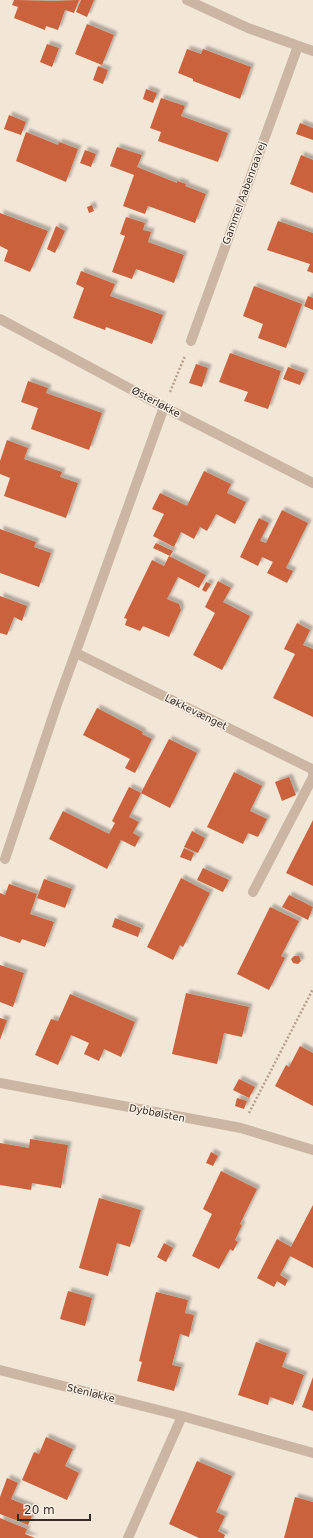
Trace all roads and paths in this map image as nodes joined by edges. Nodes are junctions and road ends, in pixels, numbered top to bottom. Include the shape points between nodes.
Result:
1 (187, 0) edge
2 (298, 46) junction
3 (313, 51) edge
4 (0, 319) edge
5 (191, 340) joint
6 (164, 407) junction
7 (313, 483) edge
8 (76, 653) junction
9 (313, 773) edge
10 (313, 777) edge
11 (5, 858) dead end
12 (253, 892) dead end
13 (313, 990) edge
14 (0, 1083) edge
15 (242, 1128) junction
16 (313, 1150) edge
17 (0, 1370) edge
18 (182, 1416) junction
19 (313, 1453) edge
20 (128, 1538) edge

1 - 2 street via 248,28
2 - 3 street
2 - 5 street, Gammel Aabenraavej
4 - 6 street, Østerløkke
5 - 6 path
6 - 7 street, Østerløkke
6 - 8 street
8 - 9 street, Løkkevænget via 312,769
8 - 11 street
10 - 12 street
13 - 15 path
14 - 15 street, Dybbølsten
15 - 16 street, Dybbølsten
17 - 18 street, Stenløkke
18 - 19 street, Stenløkke
18 - 20 street

